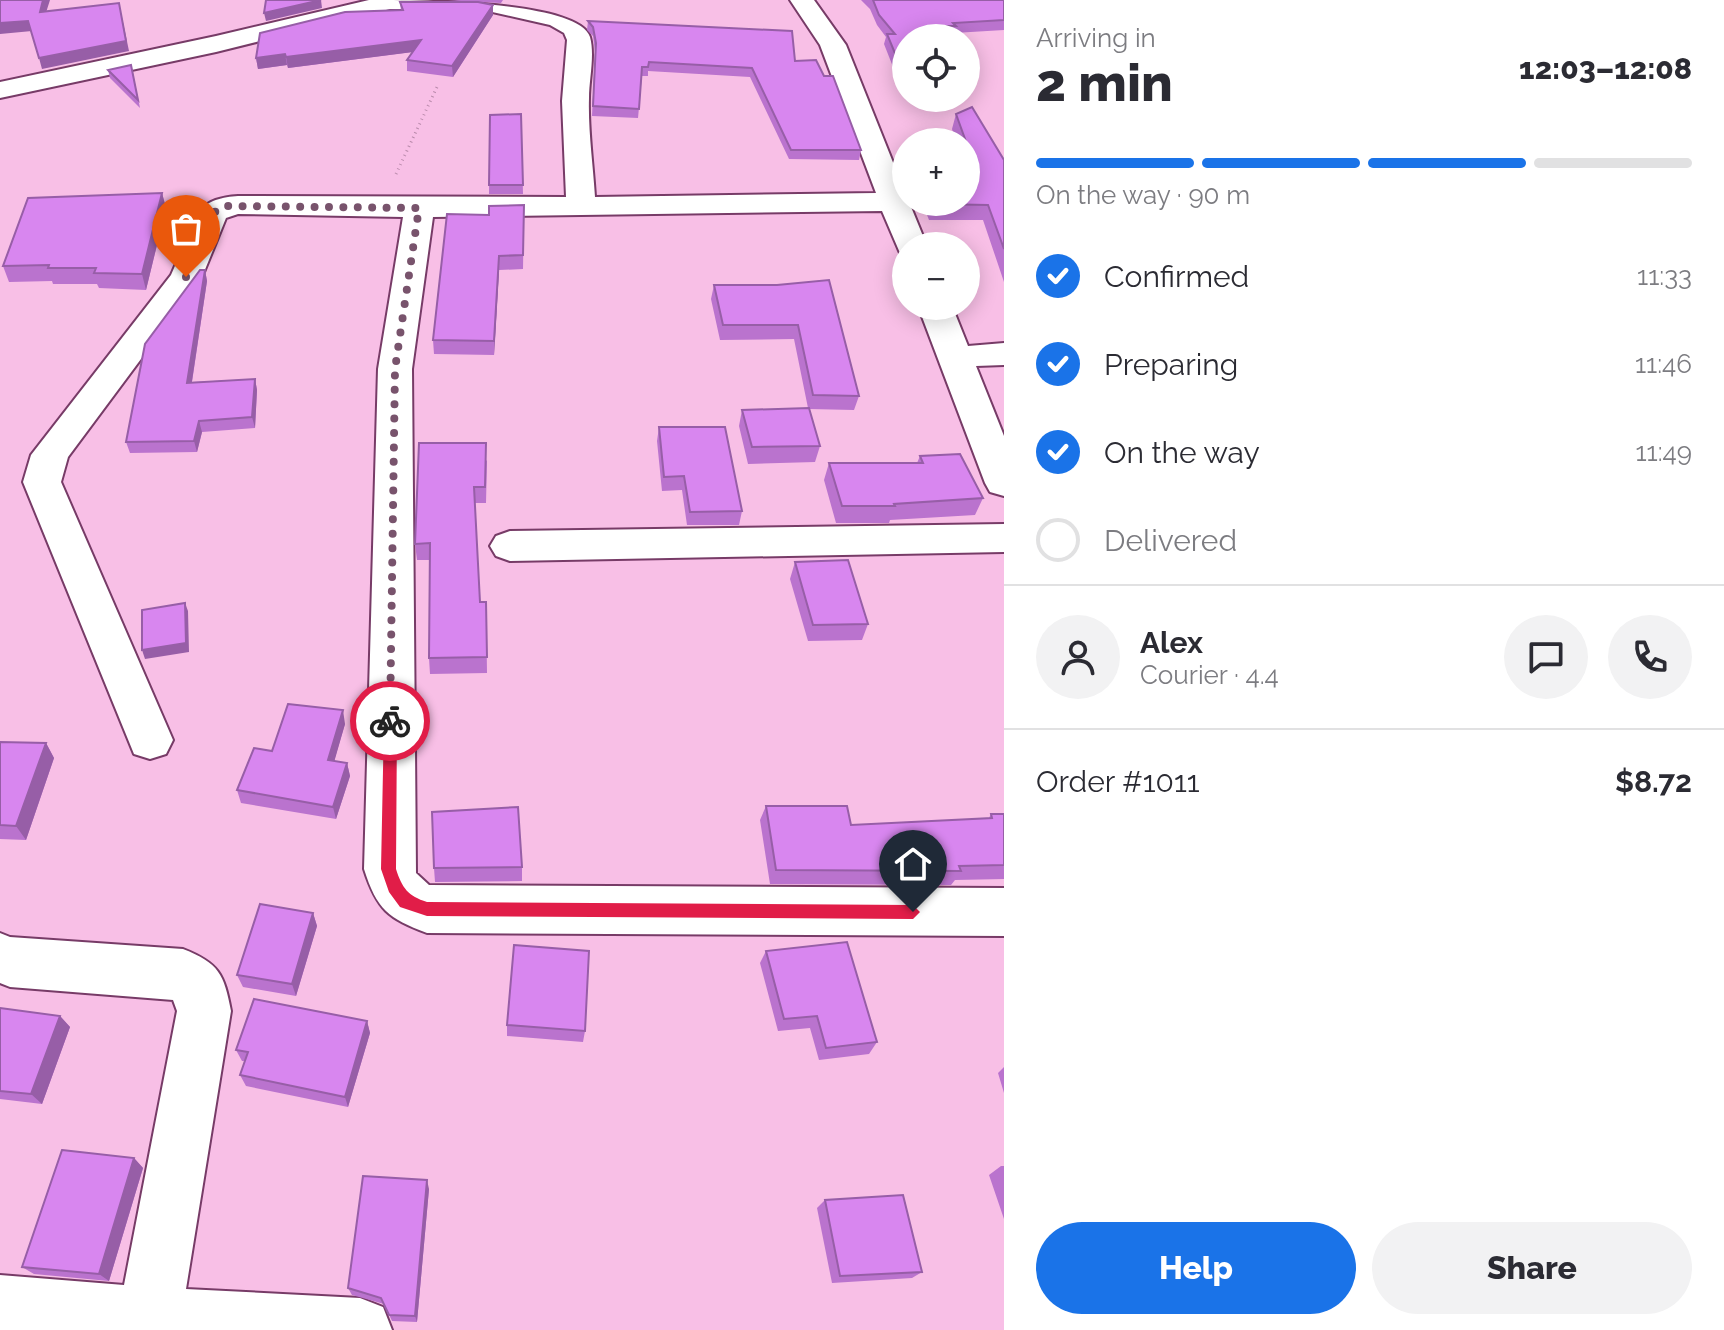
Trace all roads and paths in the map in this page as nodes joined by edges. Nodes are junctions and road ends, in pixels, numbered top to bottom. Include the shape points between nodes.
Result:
1 (802, 0) edge
2 (390, 1) edge
3 (437, 87) dead end
4 (0, 90) edge
5 (892, 197) edge
6 (892, 202) edge
7 (581, 206) junction
8 (400, 208) junction
9 (940, 320) edge
10 (1004, 354) edge
11 (955, 357) junction
12 (1004, 483) edge
13 (1004, 538) edge
14 (510, 546) dead end
15 (150, 740) dead end
16 (1004, 912) edge
17 (0, 958) edge
18 (0, 1307) edge
19 (149, 1319) junction
20 (360, 1330) edge

1 - 5 street via 833,45
2 - 4 street
2 - 7 street via 479,2 558,20 575,29
3 - 8 path
6 - 7 street
7 - 8 street
8 - 15 street via 218,209 186,277 50,455 42,482
8 - 16 street via 389,869 405,902 427,909
9 - 11 street
10 - 11 street
11 - 12 street
13 - 14 street
17 - 19 street via 183,975 200,988 204,1011
18 - 19 street
19 - 20 street

